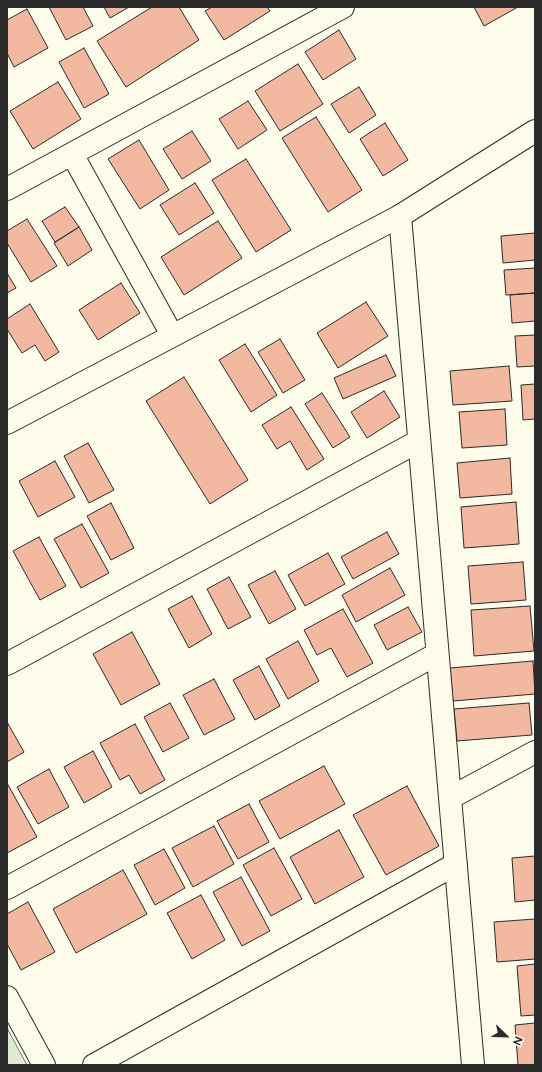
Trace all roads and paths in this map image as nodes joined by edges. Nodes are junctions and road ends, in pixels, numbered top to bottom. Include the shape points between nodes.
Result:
1 (343, 7) edge
2 (535, 131) edge
3 (72, 154) junction
4 (7, 189) edge
5 (400, 216) junction
6 (172, 335) junction
7 (7, 423) edge
8 (419, 441) junction
9 (437, 654) junction
10 (7, 664) edge
11 (535, 752) edge
12 (450, 798) junction
13 (456, 864) junction
14 (7, 888) edge
15 (7, 997) edge
16 (44, 1065) edge
17 (94, 1065) edge
18 (473, 1065) edge

1 - 3 street
2 - 5 street
3 - 4 street
3 - 6 street
5 - 6 street
5 - 8 street
6 - 7 street
8 - 9 street
8 - 10 street
9 - 12 street
9 - 14 street
11 - 12 street
12 - 13 street
13 - 17 street
13 - 18 street
15 - 16 street

